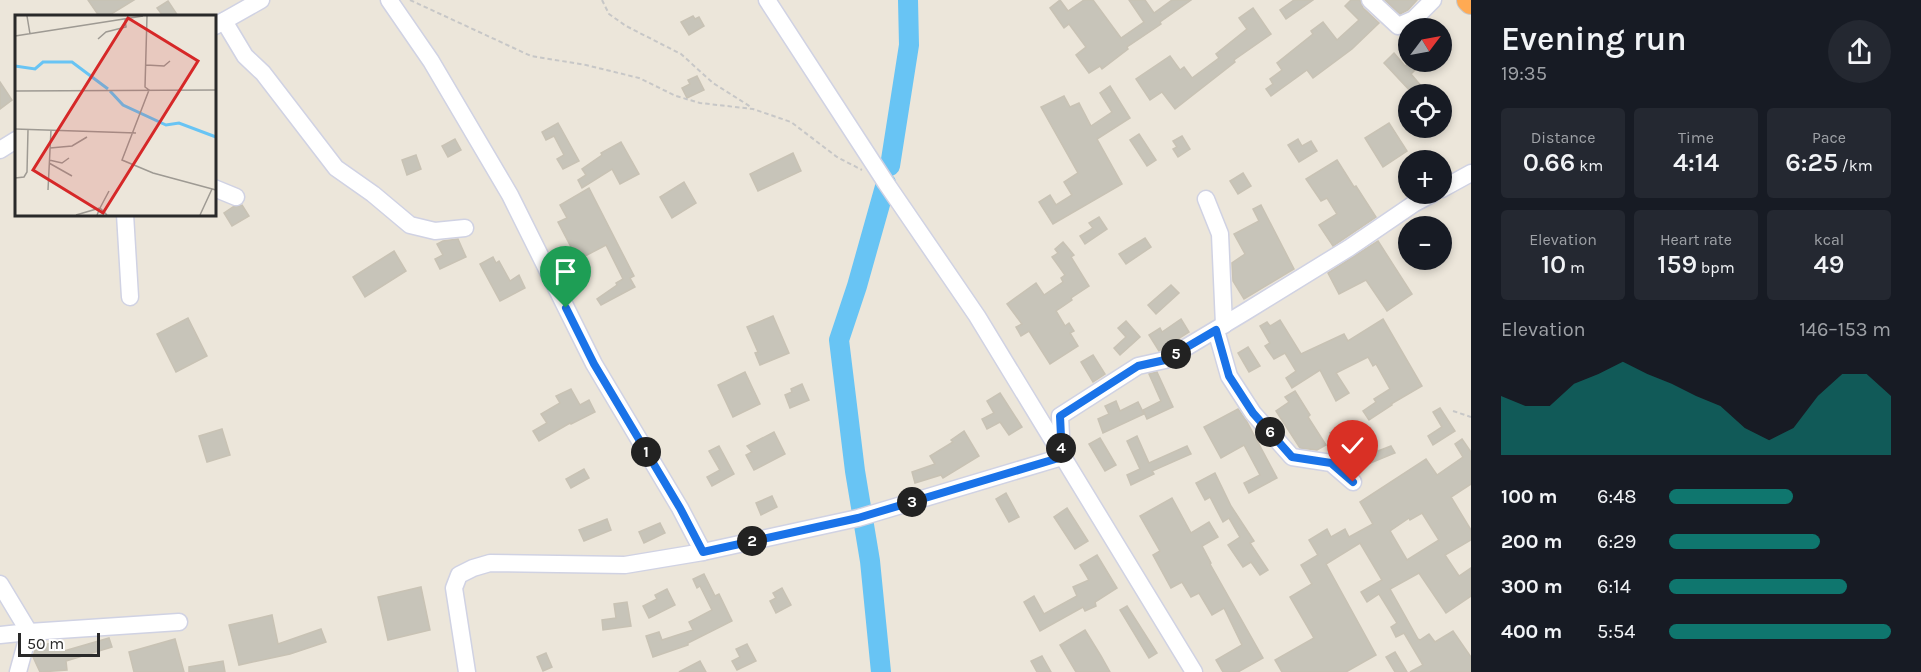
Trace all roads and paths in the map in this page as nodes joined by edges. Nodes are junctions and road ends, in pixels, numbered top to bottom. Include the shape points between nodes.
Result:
1 (261, 0) edge
2 (389, 0) edge
3 (410, 0) edge
4 (602, 0) edge
5 (767, 0) edge
6 (1370, 0) edge
7 (1433, 0) edge
8 (219, 24) edge
9 (753, 109) junction
10 (15, 141) edge
11 (0, 150) edge
12 (1471, 173) edge
13 (885, 183) junction
14 (1452, 183) edge
15 (216, 189) edge
16 (236, 197) dead end
17 (1206, 199) dead end
18 (1412, 204) edge
19 (125, 216) edge
20 (465, 228) dead end
21 (130, 297) dead end
22 (1220, 327) junction
23 (1453, 411) dead end
24 (1471, 417) edge
25 (1062, 457) junction
26 (1353, 482) dead end
27 (703, 552) junction
28 (0, 584) edge
29 (179, 622) dead end
30 (29, 632) junction
31 (0, 635) edge
32 (18, 672) edge
33 (467, 672) edge
34 (1194, 672) edge

1 - 8 street
2 - 27 street via 510,195 594,364
3 - 9 path via 531,56 639,78 700,103
4 - 9 path via 617,20 681,54 713,83
5 - 13 street
6 - 7 street via 1398,26 1414,19
8 - 20 street via 263,73 336,168 410,225 435,231
9 - 13 path via 791,122 837,157
10 - 11 street
12 - 14 street
13 - 25 street via 977,316
15 - 16 street
17 - 22 street via 1220,234
18 - 22 street via 1349,248
19 - 21 street
22 - 25 street via 1165,360 1138,366 1060,416
22 - 26 street via 1229,376 1253,413 1292,457 1331,463
23 - 24 path
25 - 27 street via 866,516
25 - 34 street
27 - 33 street via 625,565 490,563 459,575 454,588
28 - 30 street
29 - 30 street
30 - 31 street
30 - 32 street

